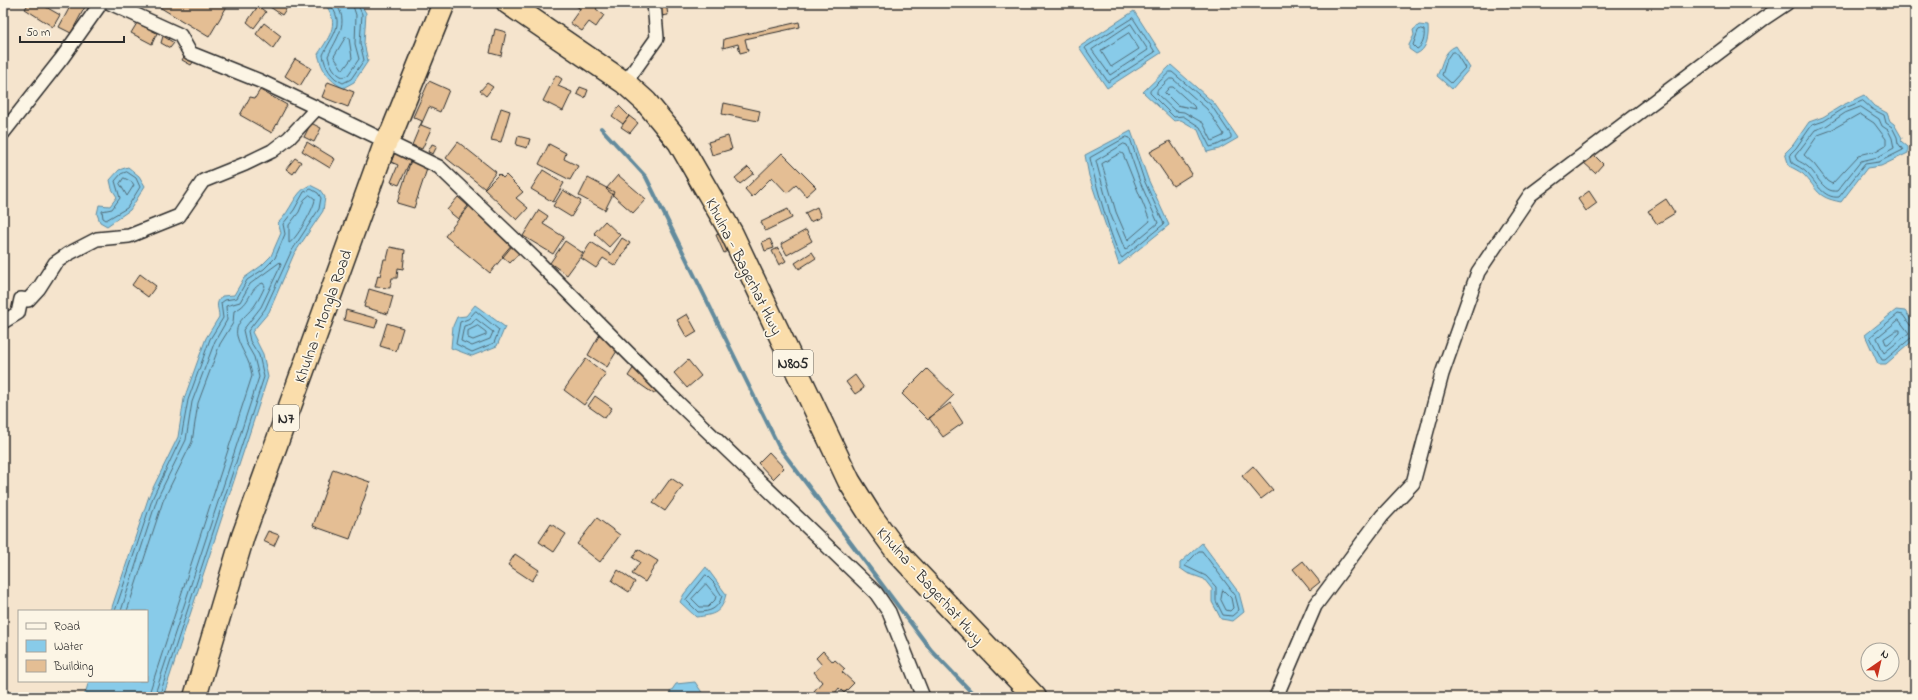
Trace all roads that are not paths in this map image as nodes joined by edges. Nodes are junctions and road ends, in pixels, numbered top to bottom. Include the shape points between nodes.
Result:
1 (101, 3) edge
2 (110, 3) edge
3 (434, 3) edge
4 (444, 3) edge
5 (654, 3) edge
6 (1787, 3) edge
7 (511, 5) edge
8 (625, 84) junction
9 (317, 108) junction
10 (3, 132) edge
11 (386, 141) junction
12 (3, 322) edge
13 (195, 697) edge
14 (922, 697) edge
15 (1035, 697) edge
16 (1276, 697) edge

1 - 10 street via 62,58
2 - 9 street via 180,35 190,53 260,81
3 - 11 highway via 384,129
4 - 11 highway via 392,132
5 - 8 street via 658,38
6 - 16 street via 1762,19 1530,195 1478,272 1442,374 1413,483 1382,516 1315,606
7 - 8 highway, Khulna - Bagerhat Hwy / N805
8 - 15 highway, Khulna - Bagerhat Hwy / N805 via 646,102 679,142 728,227 849,482 870,516 898,553
9 - 11 street
9 - 12 street via 289,138 272,150 246,164 203,180 179,216 129,236 97,238 68,254 55,263 28,300 21,299 18,313
11 - 13 highway, Khulna - Mongla Road / N7 via 243,536
11 - 14 street via 439,167 671,396 876,592 889,612

